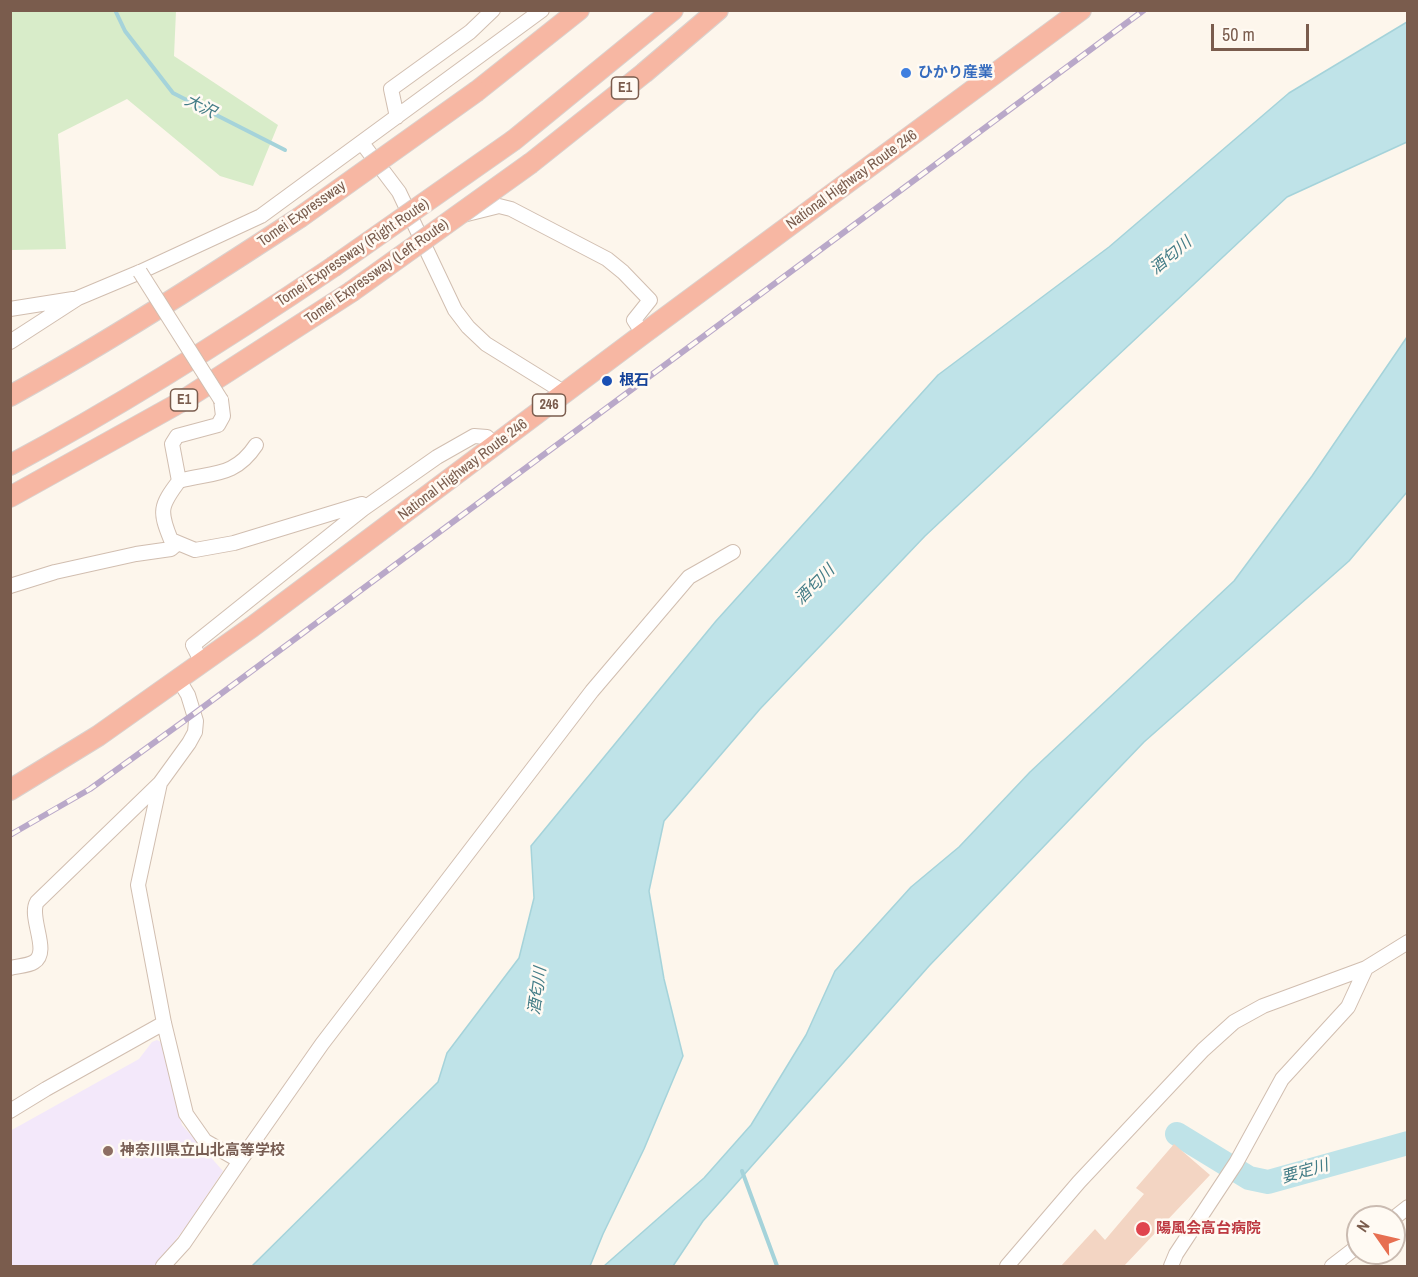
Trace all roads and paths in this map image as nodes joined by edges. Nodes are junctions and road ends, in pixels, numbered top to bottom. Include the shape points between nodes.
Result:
1 (493, 10) edge
2 (542, 10) edge
3 (579, 10) edge
4 (673, 10) edge
5 (718, 10) edge
6 (1081, 10) edge
7 (397, 117) junction
8 (362, 142) junction
9 (416, 227) junction
10 (140, 272) junction
11 (78, 298) junction
12 (10, 309) edge
13 (643, 334) junction
14 (10, 342) edge
15 (565, 393) junction
16 (10, 396) edge
17 (256, 445) dead end
18 (495, 446) junction
19 (10, 465) edge
20 (179, 481) junction
21 (10, 497) edge
22 (368, 505) junction
23 (178, 543) junction
24 (733, 552) dead end
25 (10, 586) edge
26 (202, 663) junction
27 (179, 680) junction
28 (160, 783) junction
29 (10, 790) edge
30 (1407, 942) edge
31 (10, 968) edge
32 (1366, 968) junction
33 (164, 1023) junction
34 (10, 1111) edge
35 (240, 1161) junction
36 (1346, 1255) edge
37 (163, 1266) edge
38 (1007, 1266) edge
39 (1171, 1266) edge
40 (1332, 1266) edge

1 - 7 street via 470,32 391,89
2 - 7 street
3 - 16 highway, Tomei Expressway, bridge via 477,90 299,218 173,301
4 - 19 highway, Tomei Expressway (Right Route) / E1, bridge via 514,140 333,267 172,372
5 - 21 highway, Tomei Expressway (Left Route) / E1, bridge via 531,163 351,292 179,403
6 - 13 highway, National Highway Route 246 / 246
7 - 8 street
8 - 9 street via 399,192
8 - 10 street via 261,216
9 - 13 street via 499,206 511,210 607,259 623,272 650,300 634,320
9 - 15 street via 455,310 468,327 486,344
10 - 11 street
10 - 20 street, bridge via 221,400 223,416 218,425 177,436 172,444
11 - 12 street
11 - 14 street
13 - 15 highway, National Highway Route 246 / 246
15 - 18 highway, National Highway Route 246 / 246
17 - 20 street via 246,460 227,471
18 - 22 street via 487,437 474,436
18 - 26 highway, National Highway Route 246 / 246
20 - 23 street via 162,506 171,540
22 - 23 street via 234,543 195,550
22 - 26 street via 194,645
23 - 25 street via 171,549 55,572
24 - 35 street via 689,577 592,691 322,1044
26 - 27 highway, National Highway Route 246 / 246
27 - 28 street via 195,713 195,732
27 - 29 highway, National Highway Route 246 / 246
28 - 31 street via 37,902 34,910 41,948 38,958 34,963
28 - 33 street via 138,885
30 - 32 street
32 - 38 street via 1263,1006 1234,1022 1078,1182
32 - 39 street via 1348,1007 1282,1079 1236,1163
33 - 34 street
33 - 35 street via 186,1114 206,1141
35 - 37 street via 184,1243
36 - 40 street

